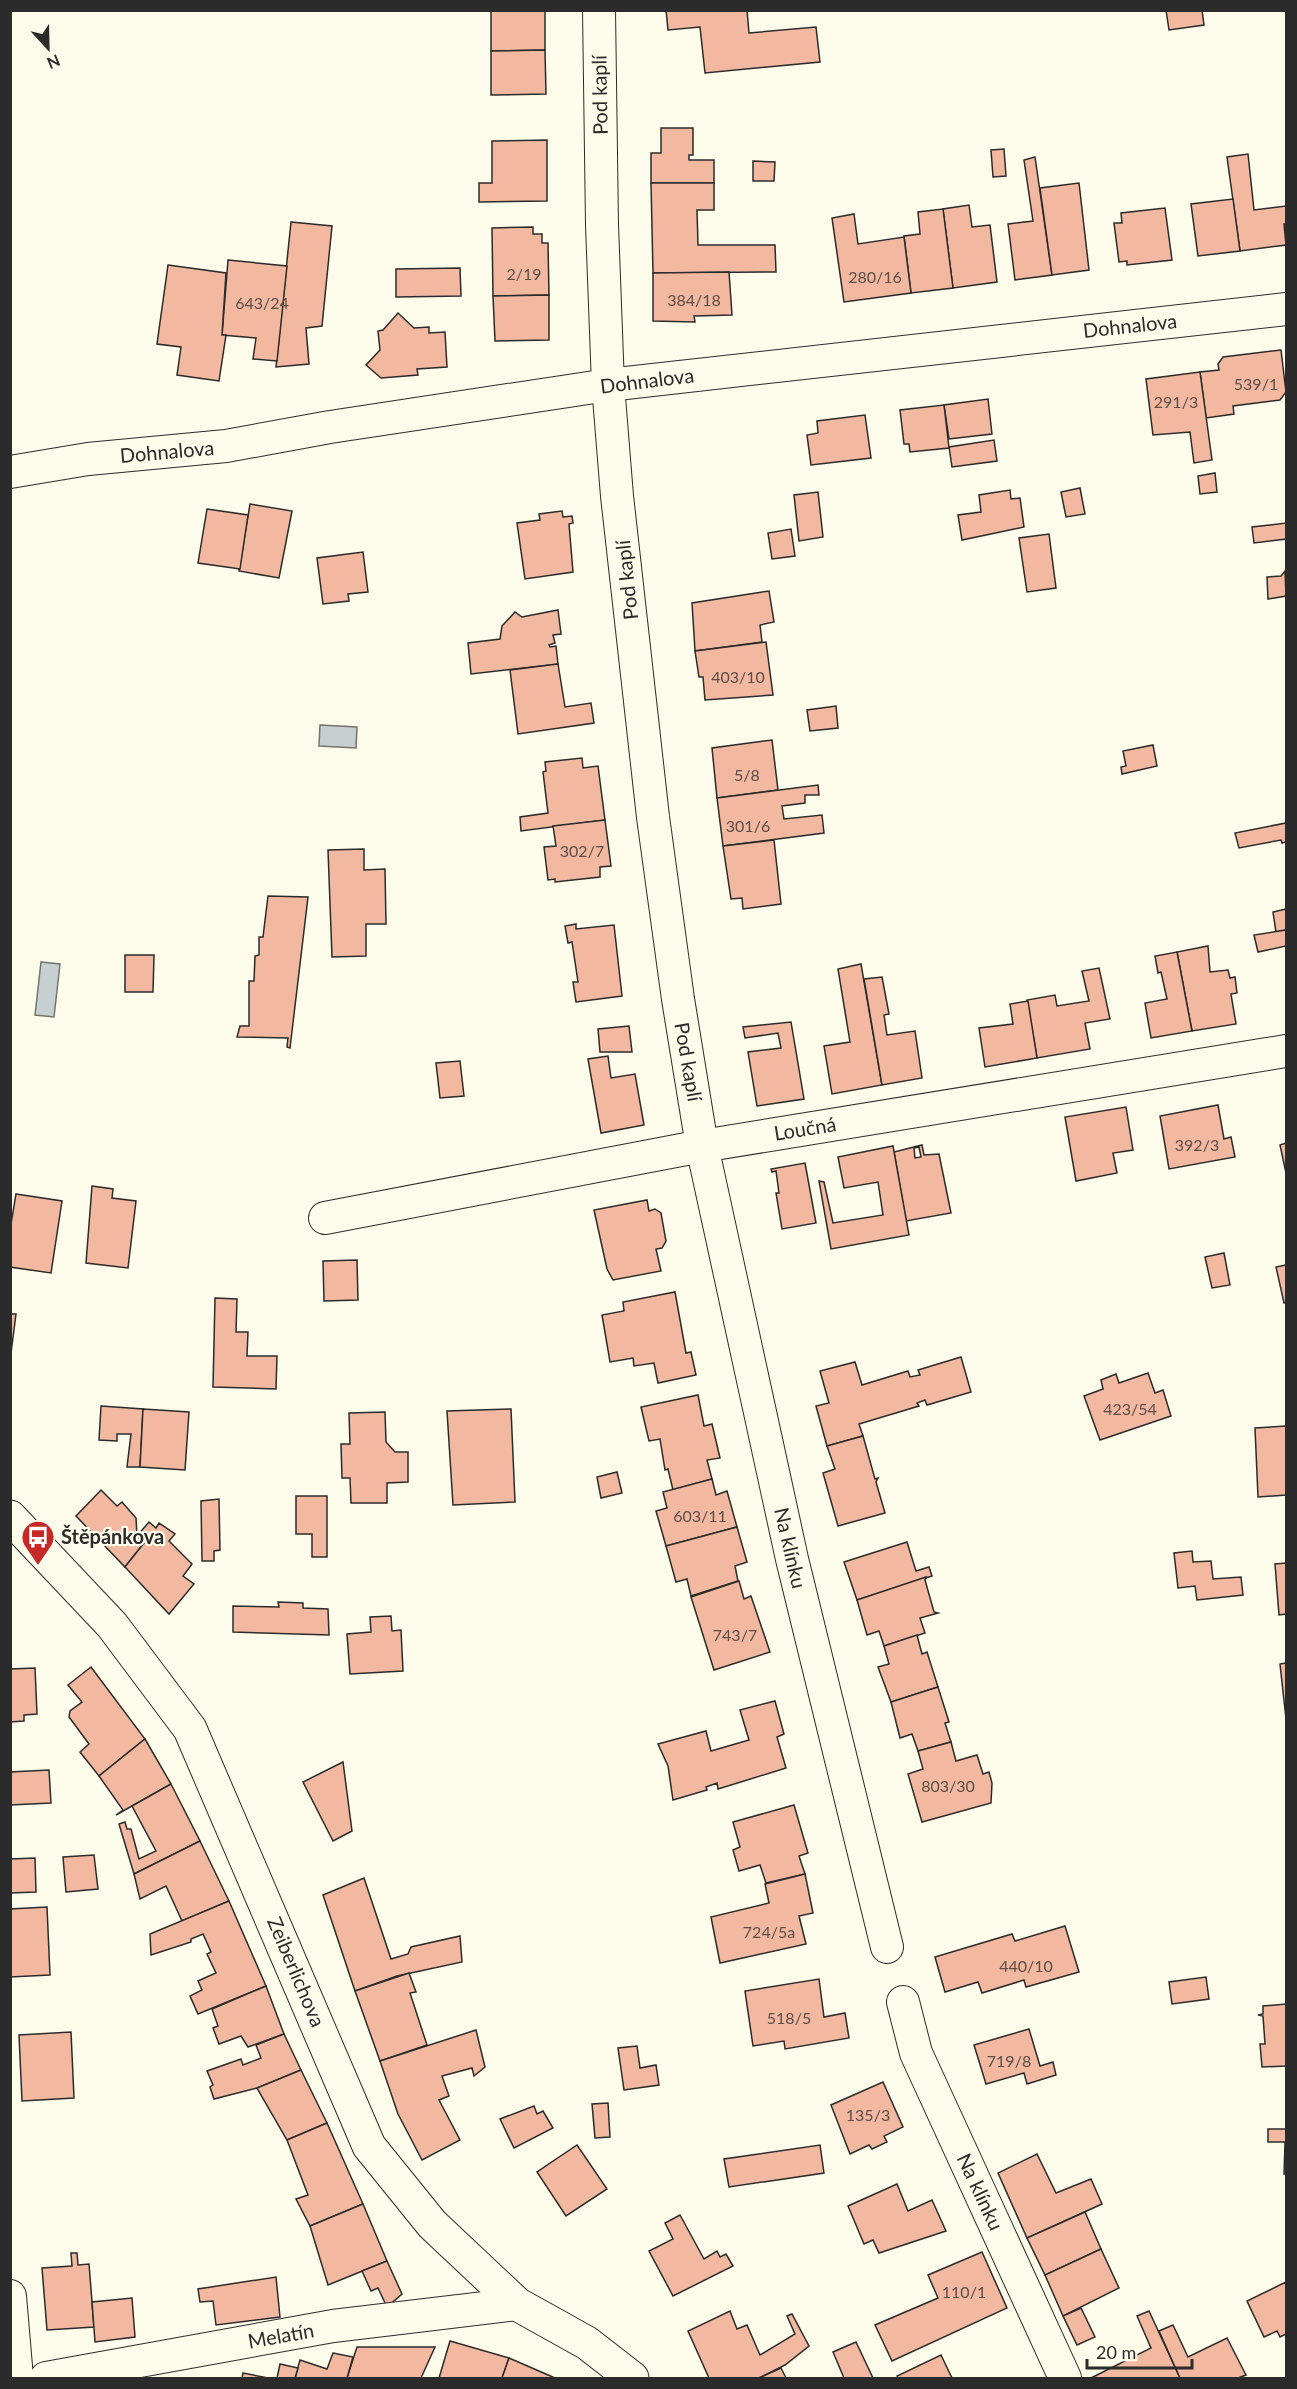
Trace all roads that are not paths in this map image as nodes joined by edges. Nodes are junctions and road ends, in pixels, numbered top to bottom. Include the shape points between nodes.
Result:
1 (599, 10) edge
2 (1287, 309) edge
3 (608, 385) junction
4 (10, 472) edge
5 (1287, 1051) edge
6 (702, 1146) junction
7 (325, 1218) dead end
8 (10, 1517) edge
9 (887, 1947) dead end
10 (903, 2002) dead end
11 (10, 2296) edge
12 (517, 2304) junction
13 (17, 2379) edge
14 (46, 2379) edge
15 (632, 2379) edge
16 (1065, 2379) edge

1 - 3 street, Pod kaplí
2 - 3 street, Dohnalova
3 - 4 street, Dohnalova via 226,446 88,459
3 - 6 street, Pod kaplí via 653,818
5 - 6 street, Loučná
6 - 7 street, Loučná
6 - 9 street, Na klínku via 792,1559
8 - 12 street, Zeiberlichova via 112,1625 190,1729 369,2146 432,2224
10 - 16 street, Na klínku via 916,2053
11 - 13 street
12 - 14 street, Melatín via 333,2326
12 - 15 street, Zeiberlichova via 587,2343

